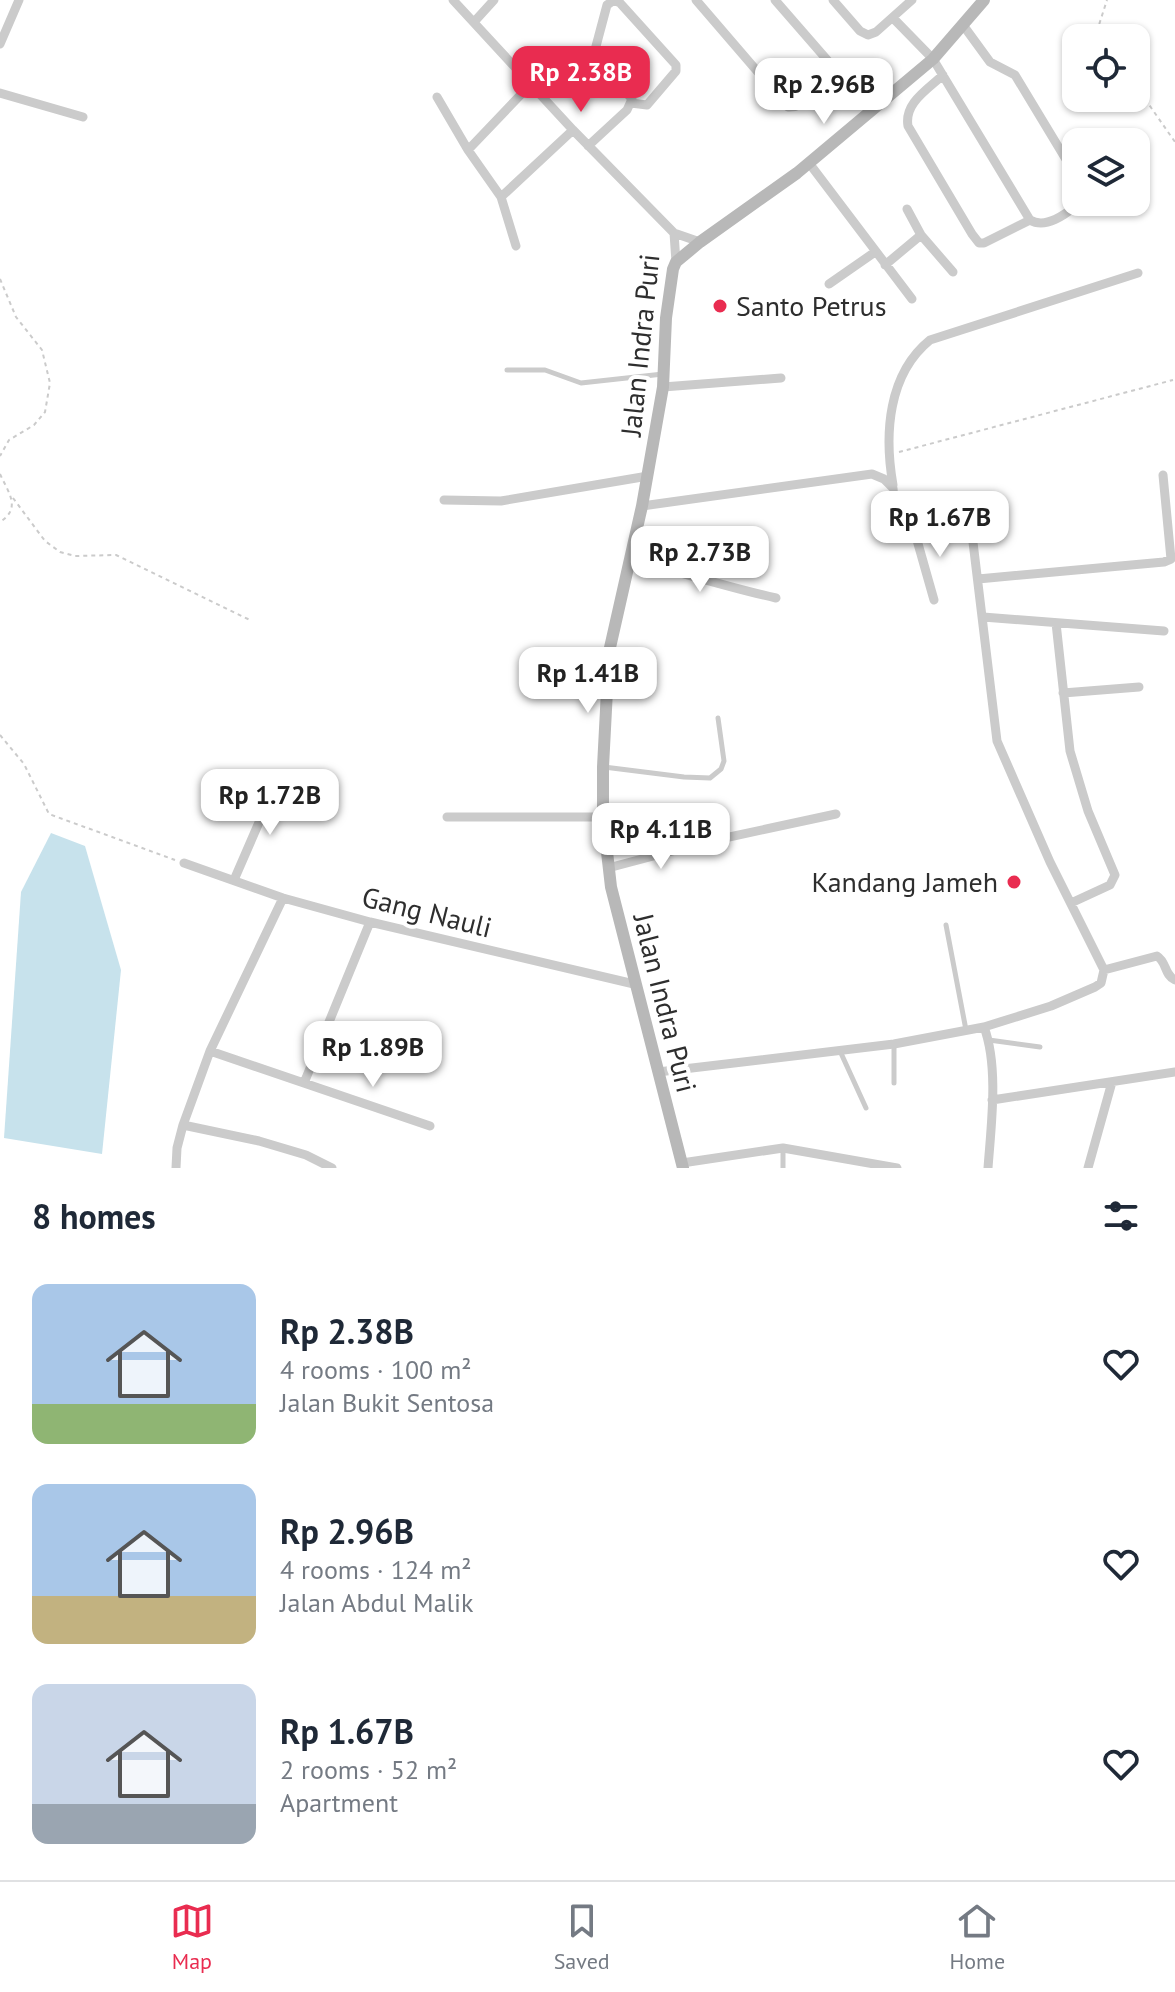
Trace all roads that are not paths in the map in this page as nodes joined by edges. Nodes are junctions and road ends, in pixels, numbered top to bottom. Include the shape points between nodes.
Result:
1 (19, 0) edge
2 (453, 0) edge
3 (494, 0) edge
4 (696, 0) edge
5 (775, 0) edge
6 (833, 0) edge
7 (912, 0) edge
8 (984, 0) edge
9 (893, 18) junction
10 (474, 22) junction
11 (963, 25) junction
12 (0, 44) edge
13 (933, 59) junction
14 (835, 69) junction
15 (943, 75) junction
16 (531, 84) junction
17 (0, 93) edge
18 (437, 97) dead end
19 (631, 103) junction
20 (875, 109) junction
21 (83, 117) dead end
22 (573, 130) junction
23 (588, 146) junction
24 (468, 150) junction
25 (1062, 153) edge
26 (809, 163) junction
27 (501, 197) junction
28 (907, 209) dead end
29 (1062, 214) edge
30 (1030, 220) junction
31 (674, 233) junction
32 (921, 235) junction
33 (700, 242) junction
34 (516, 246) dead end
35 (875, 252) junction
36 (676, 262) junction
37 (885, 265) junction
38 (953, 272) dead end
39 (1138, 273) dead end
40 (829, 284) dead end
41 (912, 299) dead end
42 (507, 370) dead end
43 (781, 378) dead end
44 (663, 381) junction
45 (1163, 475) dead end
46 (648, 476) junction
47 (893, 488) junction
48 (444, 500) dead end
49 (642, 506) junction
50 (913, 526) junction
51 (631, 559) junction
52 (978, 579) junction
53 (776, 598) dead end
54 (934, 600) dead end
55 (983, 617) junction
56 (1056, 623) junction
57 (1164, 631) dead end
58 (1139, 687) dead end
59 (1063, 693) junction
60 (718, 718) dead end
61 (603, 767) junction
62 (277, 781) dead end
63 (836, 814) dead end
64 (447, 817) dead end
65 (603, 817) junction
66 (184, 863) road end
67 (608, 868) junction
68 (234, 880) junction
69 (283, 898) junction
70 (1071, 903) junction
71 (370, 922) junction
72 (946, 925) dead end
73 (1104, 970) junction
74 (1175, 980) edge
75 (634, 984) junction
76 (984, 1027) junction
77 (966, 1030) junction
78 (989, 1040) junction
79 (894, 1044) junction
80 (1040, 1047) dead end
81 (840, 1050) junction
82 (210, 1051) junction
83 (658, 1072) junction
84 (1175, 1072) edge
85 (1112, 1082) junction
86 (304, 1083) junction
87 (894, 1083) dead end
88 (992, 1100) junction
89 (866, 1108) dead end
90 (183, 1125) junction
91 (430, 1126) dead end
92 (783, 1148) junction
93 (682, 1166) edge
94 (327, 1167) edge
95 (176, 1168) edge
96 (783, 1168) edge
97 (897, 1168) edge
98 (988, 1168) edge
99 (1088, 1168) edge

1 - 12 street
2 - 10 street
3 - 10 street
4 - 14 street via 788,107 802,104
5 - 14 street
6 - 9 street via 868,35
7 - 9 street
8 - 11 street
9 - 13 street
10 - 16 street
11 - 13 street
11 - 25 street via 990,62 1015,75
13 - 15 street
13 - 20 street
14 - 20 street
15 - 30 street
15 - 30 street via 910,106 908,126 972,234 984,243
16 - 22 street
16 - 24 street
17 - 21 street
18 - 24 street
19 - 19 street via 647,105 676,65 614,0 607,5 595,50 600,63 630,94
19 - 23 street
20 - 26 street
22 - 23 street
22 - 27 street
23 - 31 street
24 - 27 street
26 - 33 street
26 - 35 street
27 - 34 street
28 - 32 street
29 - 30 street via 1049,222
31 - 33 street
31 - 36 street, Jalan Indra Puri
32 - 37 street
32 - 38 street
33 - 36 street
35 - 37 street
35 - 40 street
36 - 44 street, Jalan Indra Puri
37 - 41 street
39 - 47 street via 930,340 900,378 892,413
42 - 44 lane via 545,370 581,383
43 - 44 street
44 - 46 street, Jalan Indra Puri
45 - 52 street via 1171,559
46 - 48 street via 501,501
46 - 49 street, Jalan Indra Puri
47 - 49 street via 884,479 860,474
47 - 50 street via 901,512
49 - 51 street, Jalan Indra Puri
50 - 52 street via 966,519
50 - 54 street
51 - 53 street
51 - 61 street, Jalan Indra Puri via 609,652
52 - 55 street
55 - 56 street
55 - 70 street via 997,741
56 - 57 street
56 - 59 street
58 - 59 street
59 - 70 street via 1070,751 1115,875 1110,885
60 - 61 lane via 724,761 710,778
61 - 65 street, Jalan Indra Puri
62 - 68 street
63 - 67 street
64 - 65 street
65 - 67 street, Jalan Indra Puri
66 - 68 street, Gang Nauli
67 - 75 street, Jalan Indra Puri
68 - 69 street, Gang Nauli
69 - 71 street, Gang Nauli
69 - 82 street
70 - 73 street
71 - 75 street, Gang Nauli
71 - 86 street
72 - 77 lane
73 - 74 street via 1157,956
73 - 76 street via 1095,987
75 - 83 street, Jalan Indra Puri
76 - 77 street
76 - 78 street
77 - 79 street
78 - 80 lane
78 - 88 street
79 - 81 street
79 - 87 lane
81 - 83 street
81 - 89 lane
82 - 86 street
82 - 90 street
83 - 93 street, Jalan Indra Puri
84 - 85 street
85 - 88 street
85 - 99 street
86 - 91 street
88 - 98 street
90 - 94 street via 259,1141
90 - 95 street
92 - 93 street
92 - 96 lane
92 - 97 street

